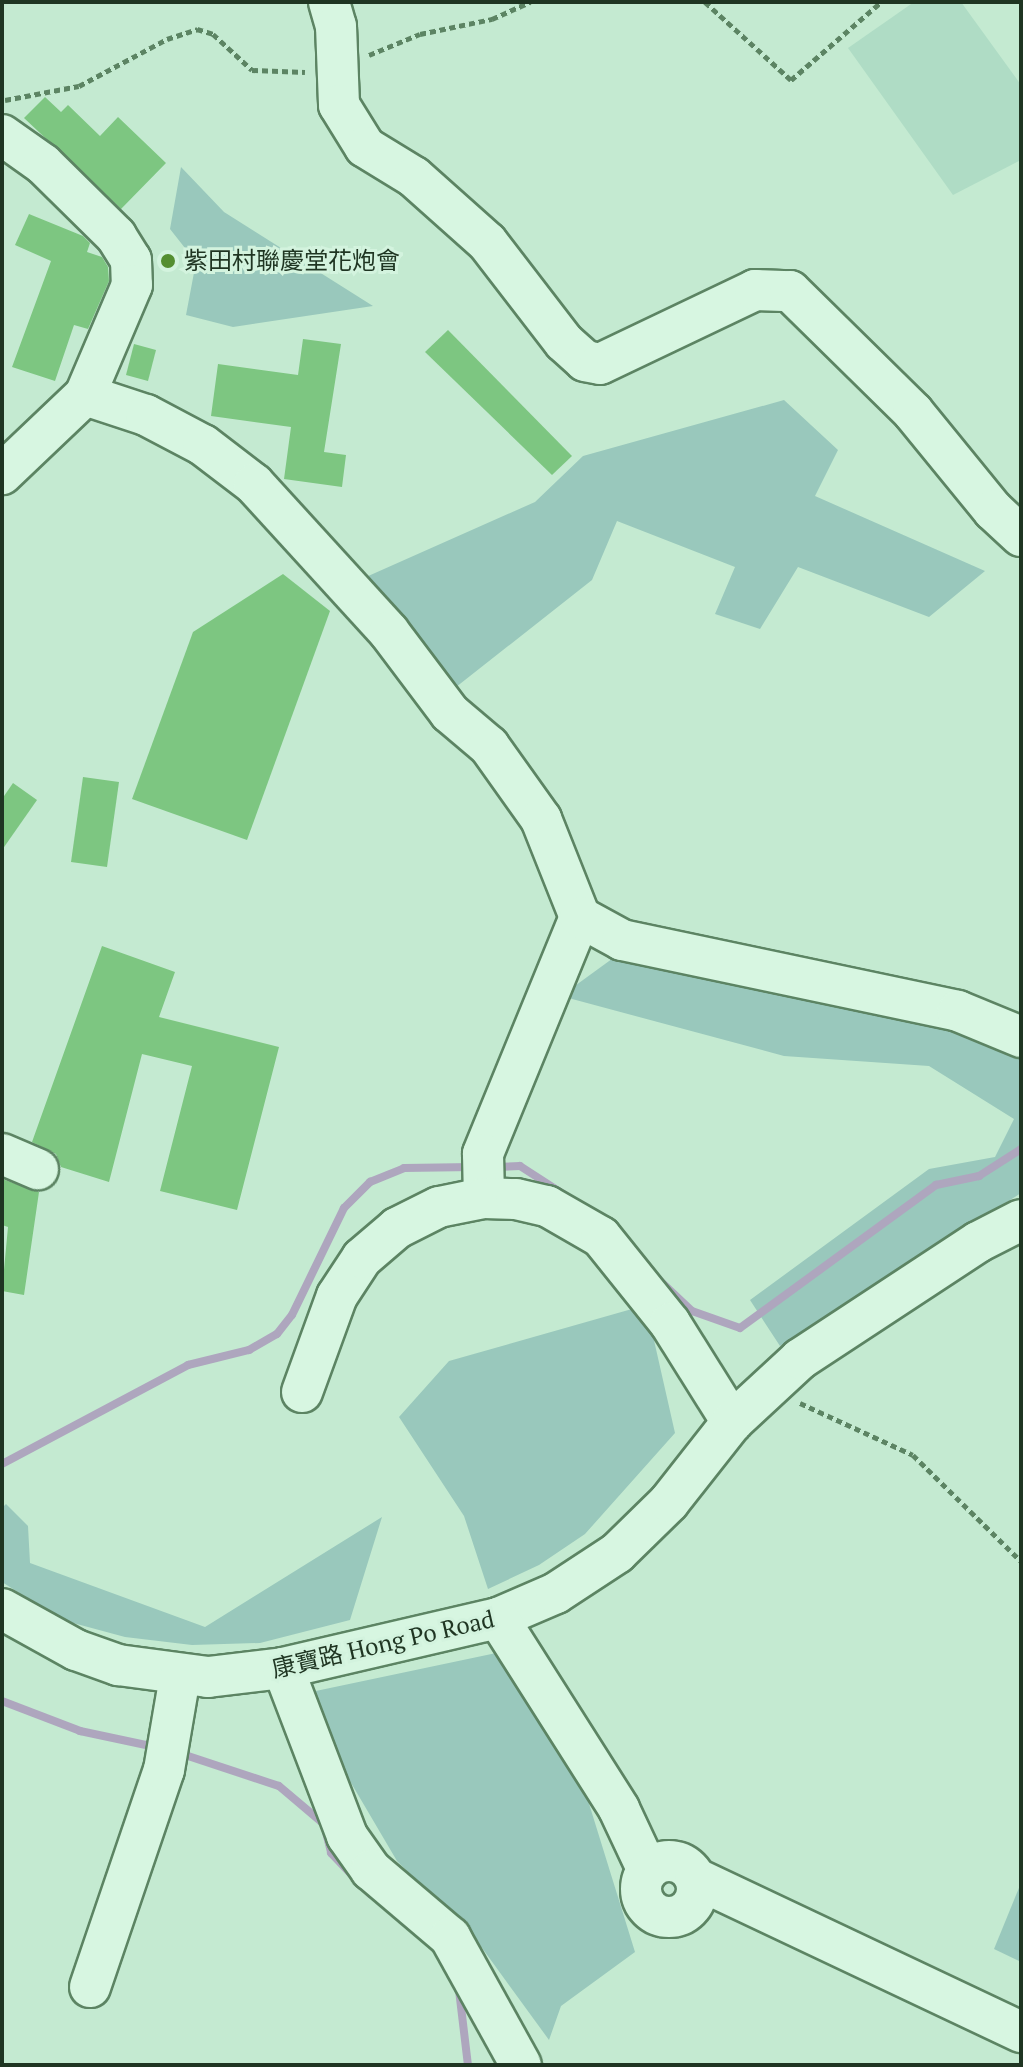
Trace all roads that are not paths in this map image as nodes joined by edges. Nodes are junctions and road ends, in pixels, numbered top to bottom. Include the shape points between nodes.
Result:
1 (329, 2) edge
2 (2, 135) edge
3 (85, 395) junction
4 (2, 474) edge
5 (1021, 536) edge
6 (580, 917) junction
7 (1021, 1037) edge
8 (484, 1198) junction
9 (1021, 1220) edge
10 (302, 1392) dead end
11 (732, 1422) junction
12 (2, 1609) edge
13 (498, 1618) junction
14 (283, 1668) junction
15 (180, 1676) junction
16 (90, 1987) dead end
17 (1021, 2032) edge
18 (521, 2065) edge

1 - 5 street via 340,73 339,105 365,147 414,177 487,242 564,342 585,361 600,364 755,290 790,291 913,412 993,510
2 - 3 street via 82,200 131,260 132,285
3 - 4 street
3 - 6 street via 146,415 203,445 254,484 389,632 450,713 489,746 517,781 561,859
6 - 7 street via 622,940 958,1011
6 - 8 street via 483,1154
8 - 10 street via 439,1207 397,1228 362,1258 337,1296
8 - 11 street via 547,1206 601,1237 670,1323
9 - 11 street, 康寶路 Hong Po Road via 978,1242 766,1387
11 - 13 street, 康寶路 Hong Po Road via 669,1502 617,1553 556,1593
12 - 15 street, 康寶路 Hong Po Road via 76,1650 118,1665
13 - 14 street, 康寶路 Hong Po Road
13 - 17 street via 619,1809 648,1871 642,1896 660,1915 686,1911 696,1897 695,1878
14 - 15 street, 康寶路 Hong Po Road
14 - 18 street via 347,1836 371,1870 450,1937
15 - 16 street via 164,1770

